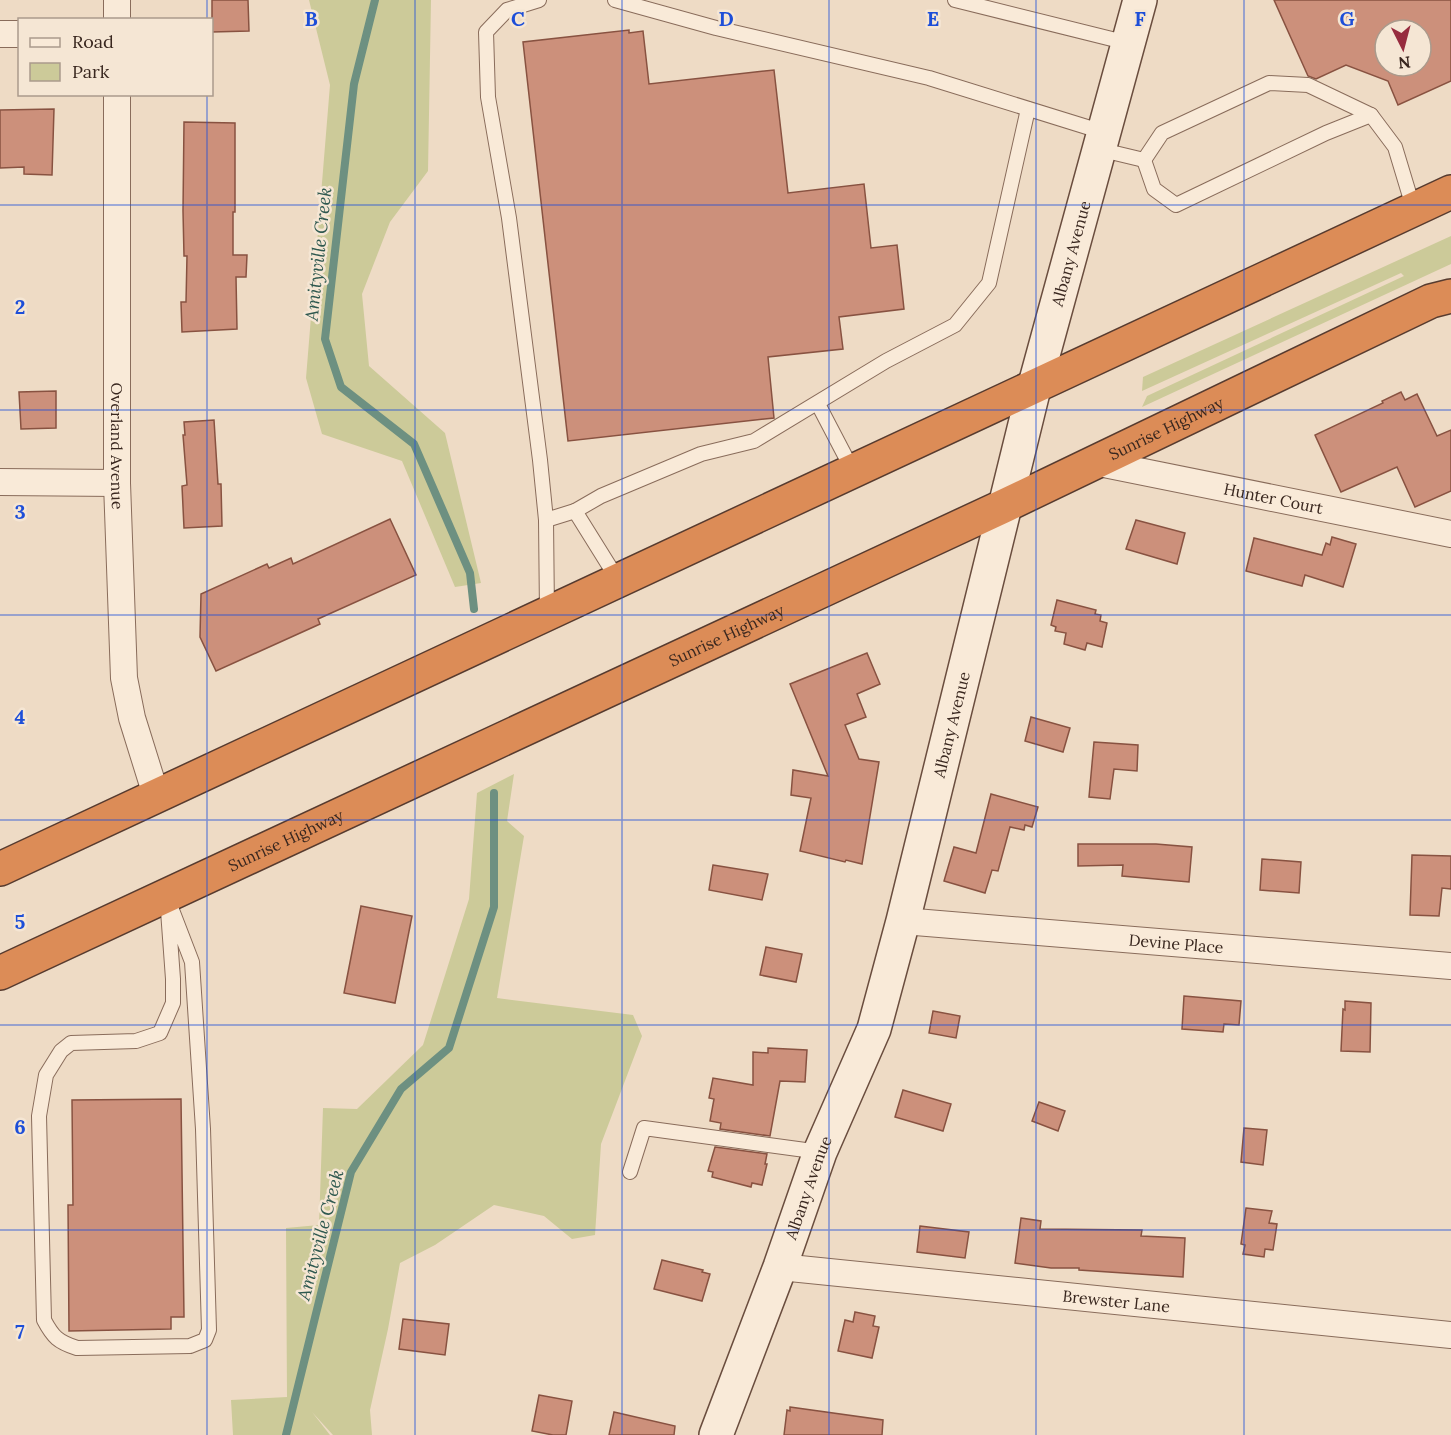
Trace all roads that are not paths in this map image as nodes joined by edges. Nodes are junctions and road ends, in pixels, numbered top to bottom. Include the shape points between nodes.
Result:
1 (117, 0) edge
2 (539, 0) edge
3 (615, 0) edge
4 (955, 0) edge
5 (1140, 0) edge
6 (117, 18) edge
7 (0, 34) edge
8 (18, 34) edge
9 (1128, 43) junction
10 (117, 96) edge
11 (1028, 109) junction
12 (1371, 115) junction
13 (1100, 140) junction
14 (1144, 160) junction
15 (1451, 192) edge
16 (1414, 210) junction
17 (1451, 296) edge
18 (1034, 388) junction
19 (818, 404) junction
20 (1094, 462) junction
21 (854, 471) junction
22 (0, 483) edge
23 (117, 483) junction
24 (1006, 505) junction
25 (575, 511) junction
26 (546, 519) junction
27 (1451, 534) edge
28 (618, 580) junction
29 (548, 613) junction
30 (156, 795) junction
31 (0, 869) edge
32 (167, 897) junction
33 (903, 921) junction
34 (1451, 966) edge
35 (0, 973) edge
36 (820, 1152) junction
37 (630, 1172) dead end
38 (780, 1267) junction
39 (1451, 1335) edge
40 (716, 1435) edge

1 - 6 street
2 - 26 lane via 507,10 486,33 488,97 509,218
3 - 11 lane via 929,78
4 - 9 lane
5 - 9 street, Albany Avenue
7 - 8 street
9 - 13 street, Albany Avenue
10 - 23 street, Overland Avenue
11 - 13 lane
11 - 19 lane via 989,283 956,326 886,361
12 - 14 lane via 1308,85 1269,83 1162,134
12 - 14 lane via 1176,205 1154,189
12 - 16 lane via 1395,147
13 - 14 lane
13 - 18 street, Albany Avenue
15 - 16 highway
16 - 18 highway
17 - 20 highway, Sunrise Highway
18 - 21 highway
18 - 24 street, Albany Avenue
19 - 21 lane
19 - 25 lane via 754,441 701,454
20 - 24 highway, Sunrise Highway
20 - 27 street, Hunter Court
21 - 28 highway
22 - 23 street
23 - 30 street, Overland Avenue via 124,678
24 - 32 highway, Sunrise Highway
24 - 33 street, Albany Avenue
25 - 26 lane
25 - 28 lane
26 - 29 lane
28 - 29 highway
29 - 30 highway
30 - 31 highway
32 - 32 lane via 173,1003 160,1033 136,1041 71,1043 46,1075 39,1116 44,1320 62,1344 77,1348 190,1346 205,1340 209,1330 203,1129 192,962
32 - 35 highway, Sunrise Highway
33 - 34 street, Devine Place
33 - 36 street, Albany Avenue via 874,1029
36 - 37 lane via 644,1128
36 - 38 street, Albany Avenue
38 - 39 street, Brewster Lane
38 - 40 street, Albany Avenue

